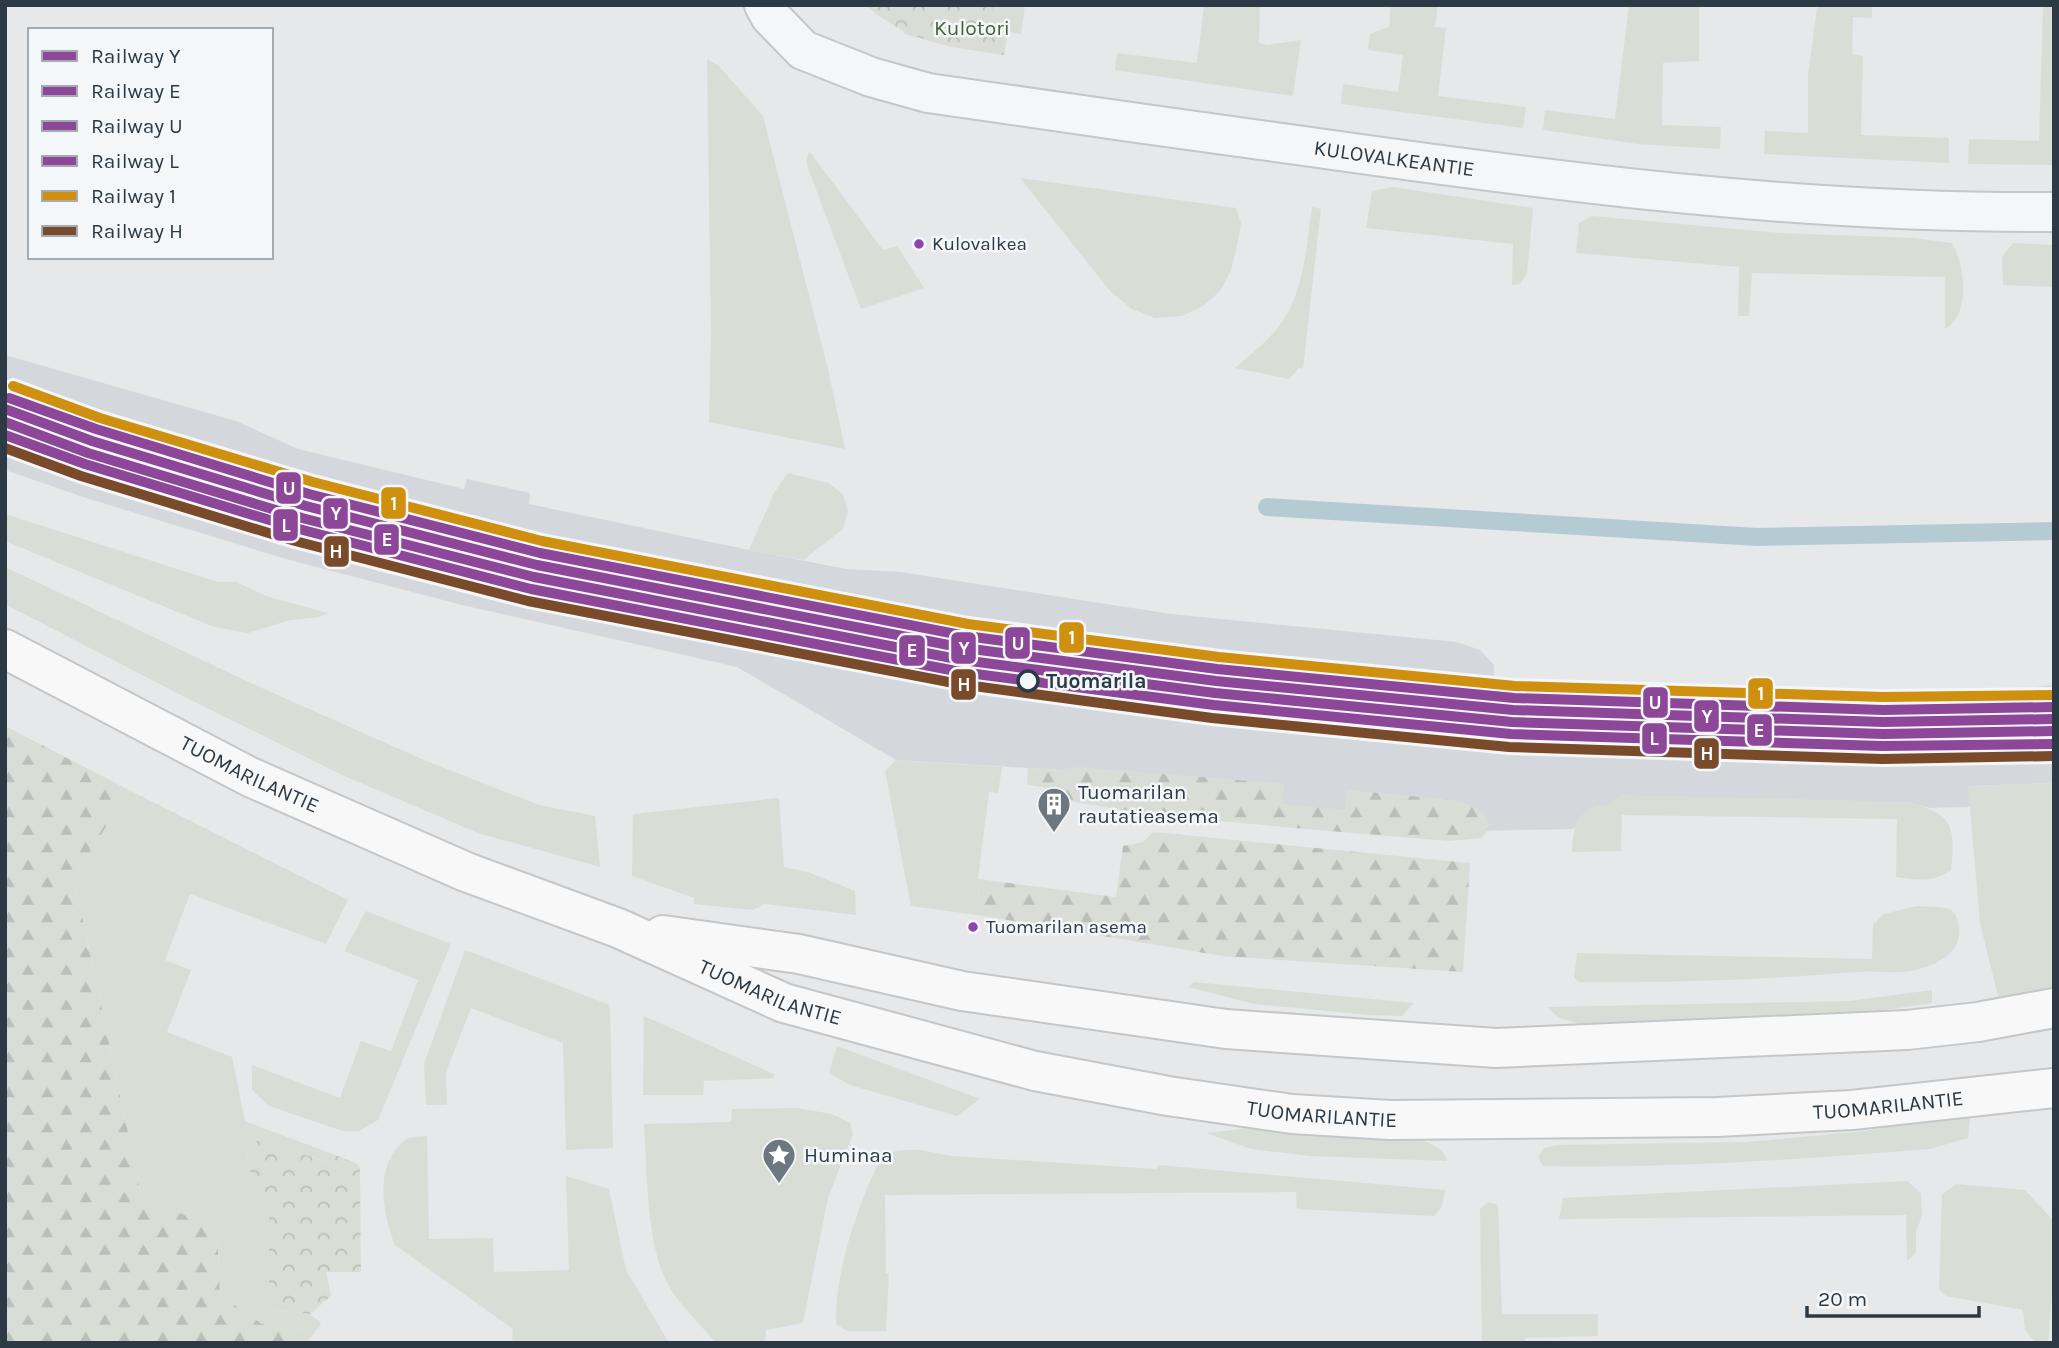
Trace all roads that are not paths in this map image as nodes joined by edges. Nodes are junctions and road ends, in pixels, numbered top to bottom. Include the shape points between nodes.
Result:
1 (764, 5) edge
2 (2054, 212) edge
3 (5, 649) edge
4 (618, 928) junction
5 (2054, 1008) edge
6 (2054, 1088) edge

1 - 2 street, KULOVALKEANTIE via 803,50 928,93 1562,182 1736,200
3 - 4 main road, TUOMARILANTIE via 250,777 466,872
4 - 5 main road, TUOMARILANTIE via 799,954 962,991 1226,1029 1496,1048 1907,1030
4 - 6 main road, TUOMARILANTIE via 784,1003 1035,1071 1292,1114 1390,1120 1717,1117 1852,1110

